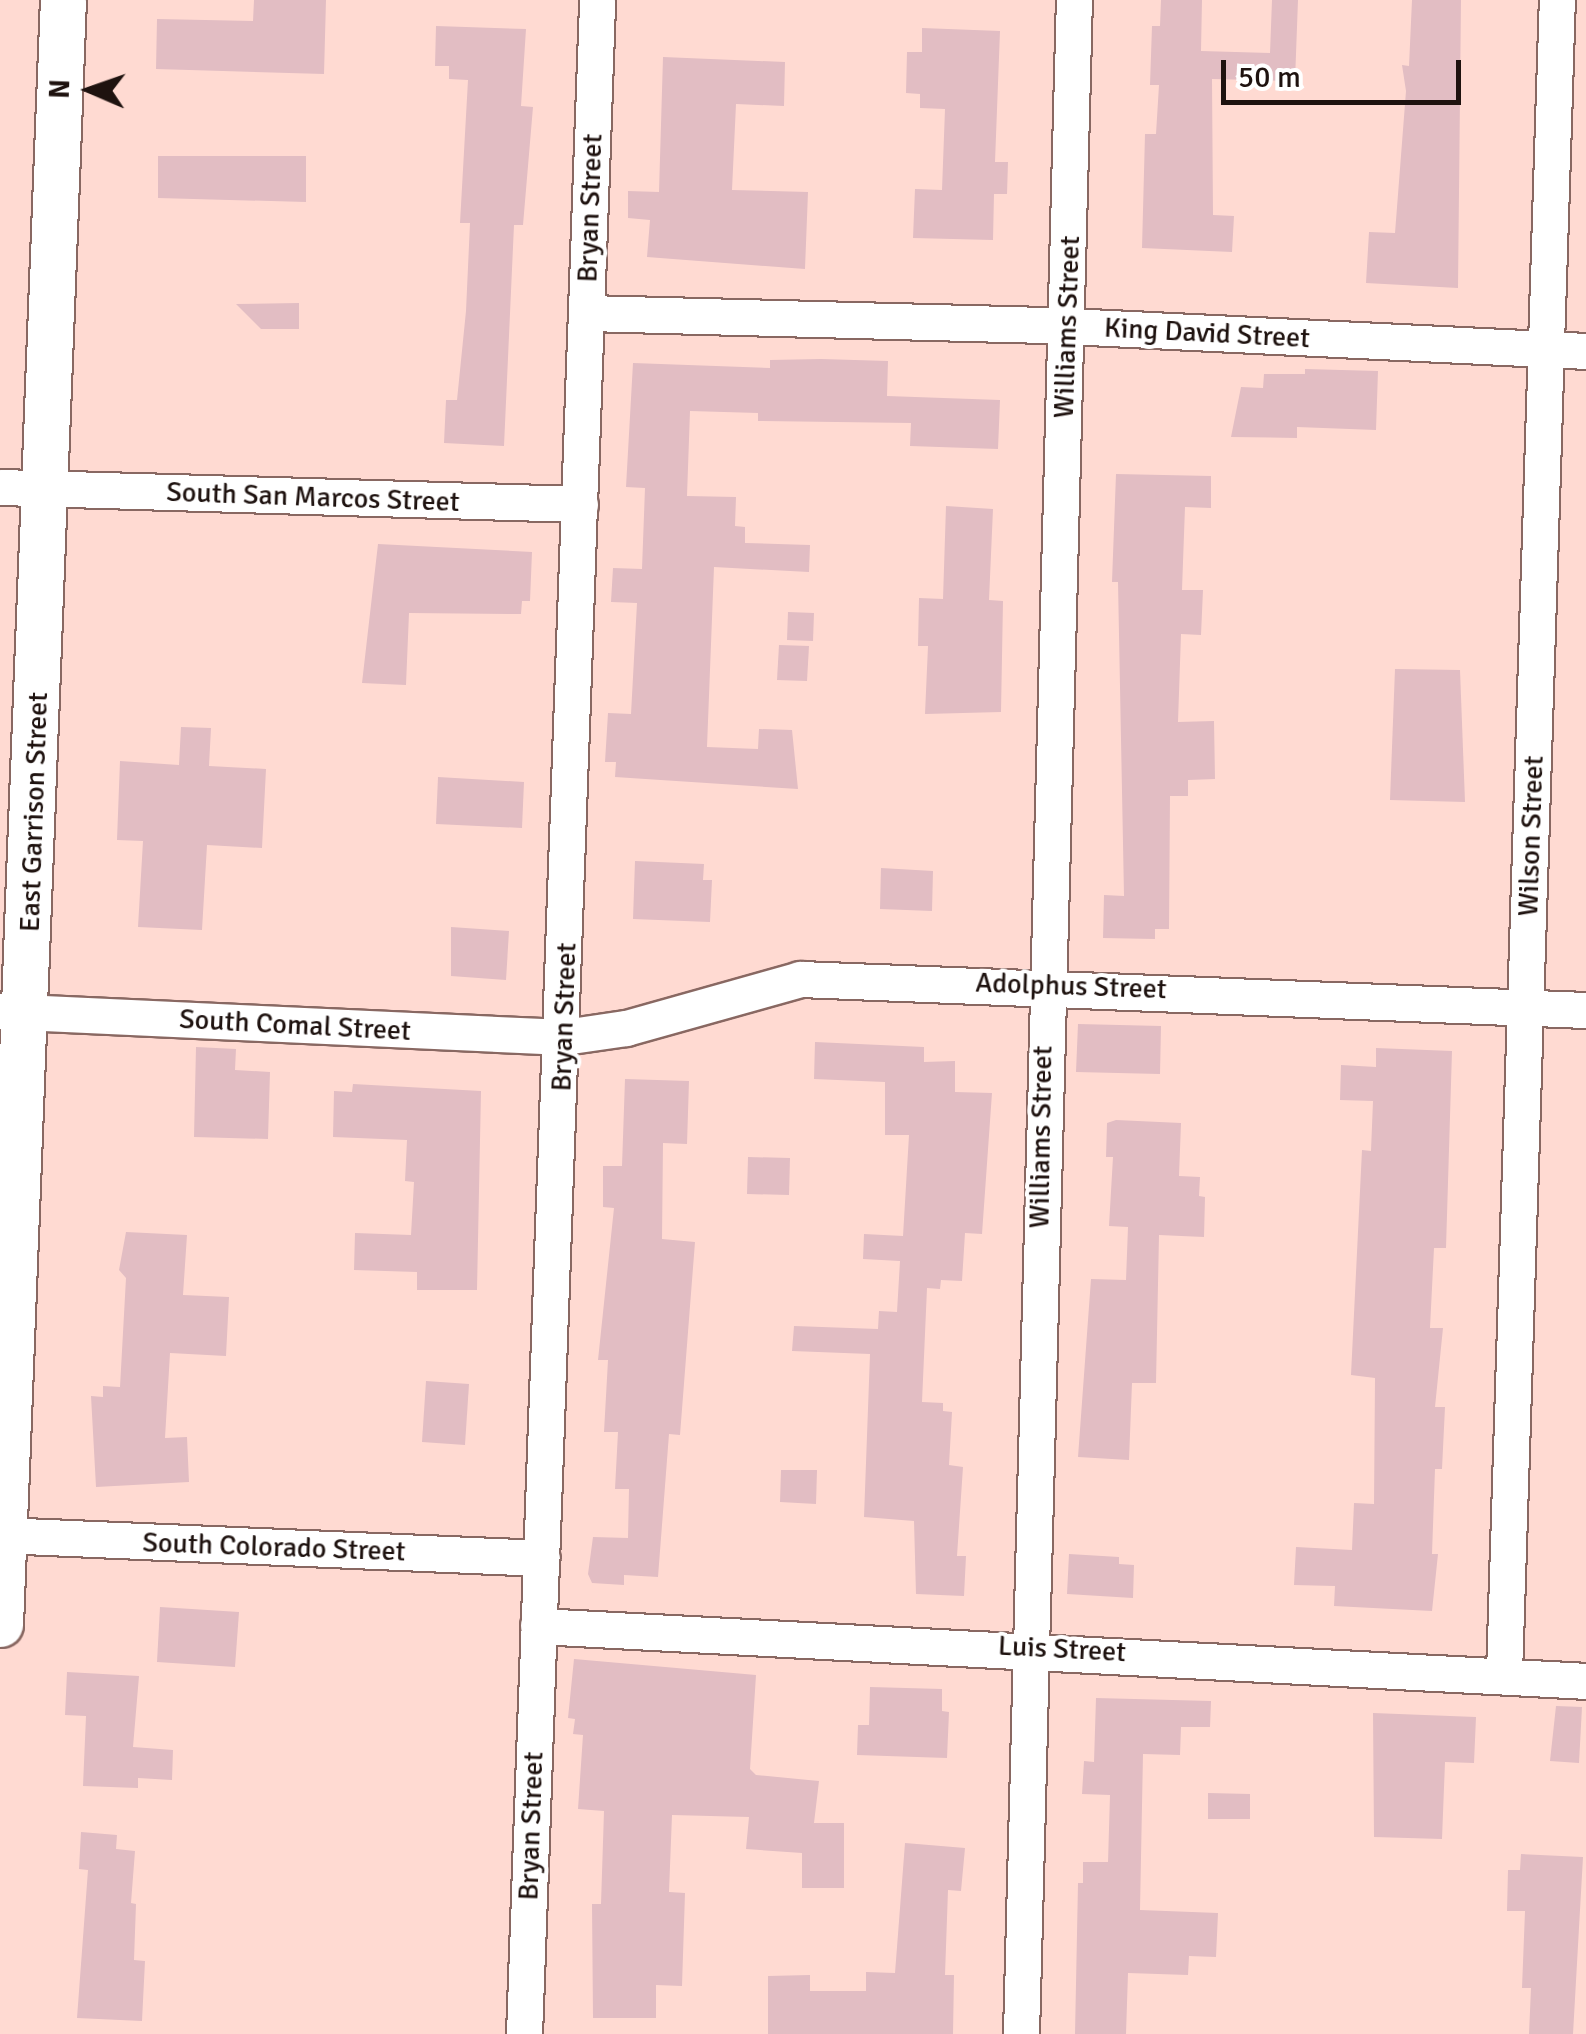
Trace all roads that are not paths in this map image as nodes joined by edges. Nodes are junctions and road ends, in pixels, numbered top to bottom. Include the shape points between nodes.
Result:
1 (63, 0) edge
2 (597, 0) edge
3 (1074, 0) edge
4 (1557, 0) edge
5 (587, 314) junction
6 (1068, 326) junction
7 (1547, 349) junction
8 (1586, 351) edge
9 (0, 488) edge
10 (45, 490) junction
11 (580, 504) junction
12 (1044, 984) junction
13 (1526, 1006) junction
14 (1586, 1010) edge
15 (13, 1012) edge
16 (564, 1037) junction
17 (3, 1536) edge
18 (542, 1558) junction
19 (0, 1624) edge
20 (538, 1626) junction
21 (1030, 1647) junction
22 (1504, 1673) junction
23 (1586, 1680) edge
24 (524, 2034) edge
25 (1021, 2034) edge

1 - 10 main road, East Garrison Street
2 - 5 street, Bryan Street
3 - 6 street, Williams Street
4 - 7 street, Wilson Street
5 - 6 street, King David Street
5 - 11 street, Bryan Street
6 - 7 street, King David Street
6 - 12 street, Williams Street
7 - 8 street, King David Street
7 - 13 street, Wilson Street
9 - 10 street, South San Marcos Street
10 - 11 street, South San Marcos Street
10 - 15 main road, East Garrison Street
11 - 16 street, Bryan Street
12 - 13 street, Adolphus Street
12 - 16 street, Adolphus Street via 800,979 626,1028
12 - 21 street, Williams Street
13 - 14 street, Adolphus Street
13 - 22 street, Wilson Street
15 - 16 street, South Comal Street
15 - 17 main road, East Garrison Street
16 - 18 street, Bryan Street
17 - 18 street, South Colorado Street
17 - 19 main road, East Garrison Street
18 - 20 street, Bryan Street
20 - 21 street, Luis Street
20 - 24 street, Bryan Street
21 - 22 street, Luis Street
21 - 25 street, Williams Street
22 - 23 street, Luis Street

